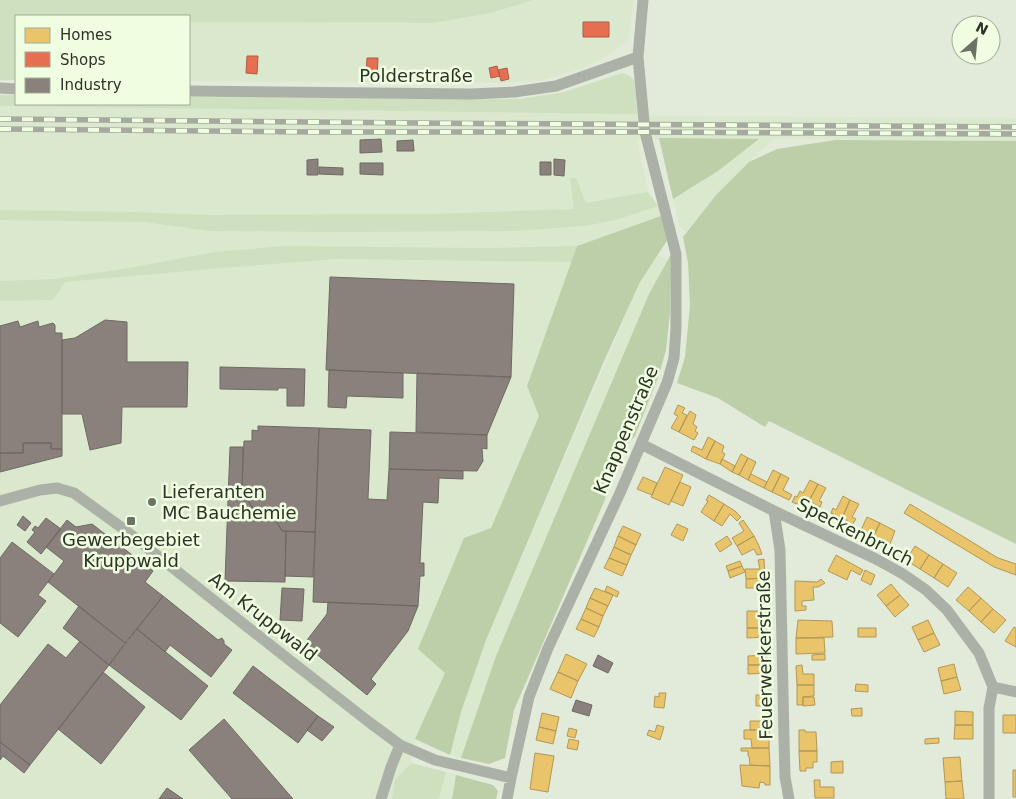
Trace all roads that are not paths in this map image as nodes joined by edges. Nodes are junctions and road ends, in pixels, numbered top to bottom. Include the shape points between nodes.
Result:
1 (643, 0) edge
2 (638, 58) junction
3 (0, 88) edge
4 (15, 89) edge
5 (190, 91) edge
6 (641, 444) junction
7 (0, 501) edge
8 (774, 511) junction
9 (993, 687) junction
10 (1016, 692) edge
11 (400, 745) junction
12 (510, 778) junction
13 (381, 799) edge
14 (507, 799) edge
15 (789, 799) edge
16 (989, 799) edge

1 - 2 street, Knappenstraße
2 - 5 street, Polderstraße via 556,86 514,92
2 - 6 street, Knappenstraße via 645,132 676,254 674,358
3 - 4 street
6 - 8 street, Speckenbruch
6 - 12 street, Knappenstraße via 548,648 529,697
7 - 11 street, Am Kruppwald via 57,488 74,494 125,530
8 - 9 street, Speckenbruch via 876,559 926,590 948,610 967,635 979,653
8 - 15 street, Feuerwerkerstraße via 780,550 785,777
9 - 10 street
9 - 16 street via 989,708
11 - 12 street, Am Kruppwald via 435,760
11 - 13 street
12 - 14 street, Knappenstraße

